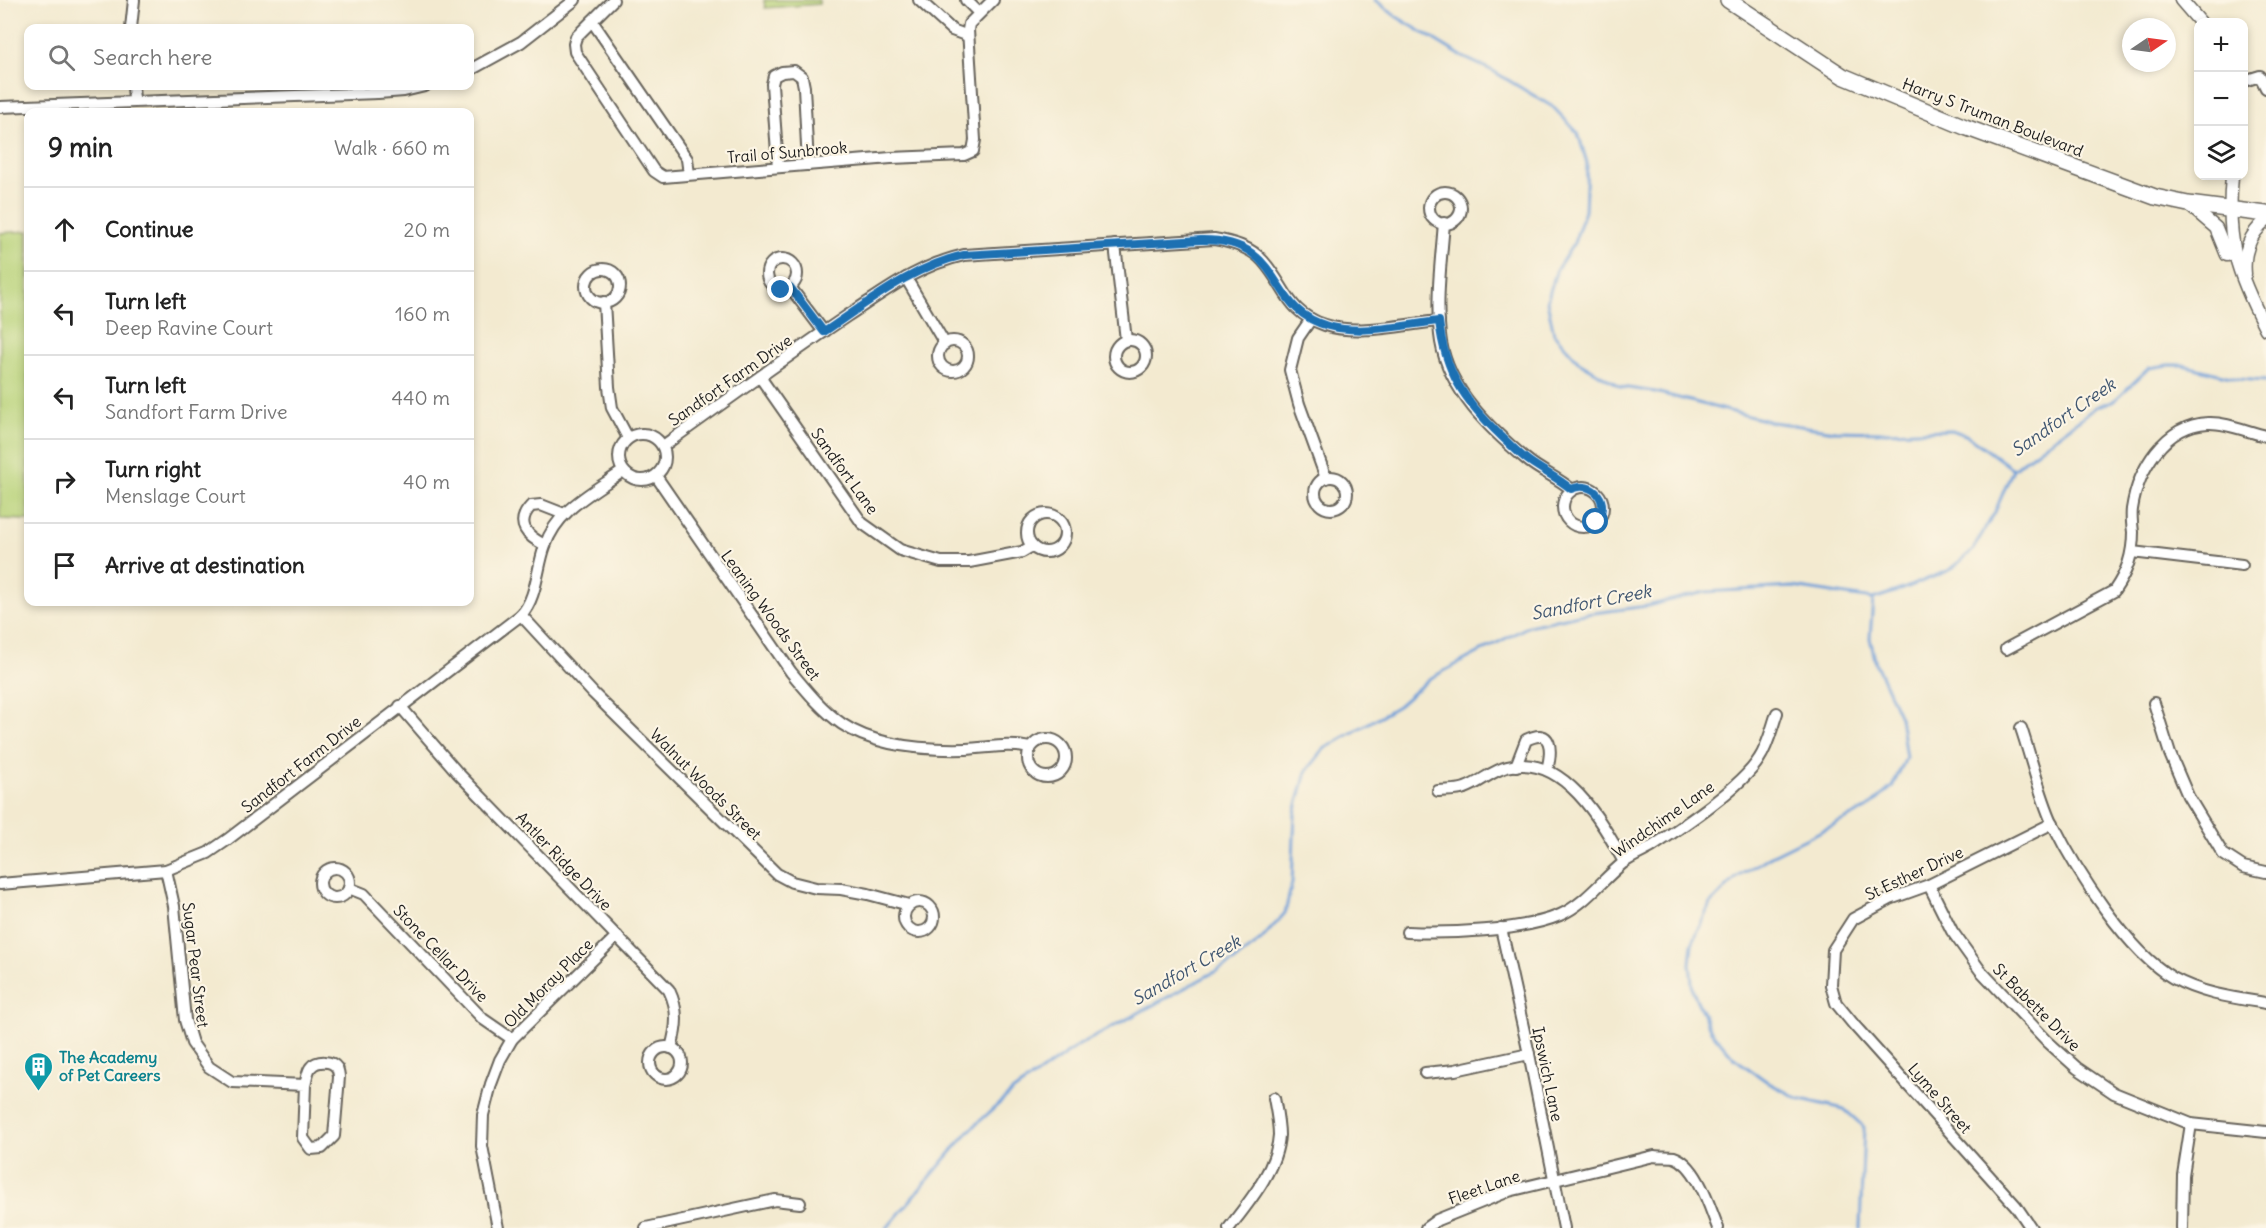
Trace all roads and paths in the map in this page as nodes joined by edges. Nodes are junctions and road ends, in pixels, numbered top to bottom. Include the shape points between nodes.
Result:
1 (134, 0) edge
2 (575, 0) edge
3 (613, 0) edge
4 (919, 0) edge
5 (966, 0) edge
6 (993, 0) edge
7 (1728, 0) edge
8 (2181, 0) edge
9 (979, 13) junction
10 (2197, 18) edge
11 (592, 21) junction
12 (131, 24) edge
13 (968, 36) junction
14 (474, 68) edge
15 (2263, 75) edge
16 (2248, 80) edge
17 (2266, 88) edge
18 (133, 90) edge
19 (408, 90) edge
20 (134, 100) junction
21 (0, 107) edge
22 (808, 165) junction
23 (778, 167) junction
24 (689, 174) junction
25 (2232, 180) edge
26 (2188, 204) junction
27 (2230, 210) junction
28 (2266, 214) edge
29 (2266, 221) edge
30 (1444, 223) dead end
31 (1115, 245) junction
32 (906, 278) junction
33 (790, 287) dead end
34 (2245, 287) junction
35 (604, 302) dead end
36 (1311, 319) junction
37 (1439, 321) junction
38 (2266, 328) edge
39 (824, 332) junction
40 (1126, 340) dead end
41 (945, 344) dead end
42 (760, 377) junction
43 (2266, 436) edge
44 (628, 438) junction
45 (663, 446) junction
46 (624, 471) junction
47 (656, 476) junction
48 (1326, 478) dead end
49 (1571, 489) dead end
50 (564, 514) junction
51 (545, 546) junction
52 (1032, 546) dead end
53 (2132, 552) junction
54 (2242, 565) dead end
55 (521, 615) junction
56 (2006, 649) dead end
57 (2154, 703) dead end
58 (400, 706) junction
59 (1778, 713) dead end
60 (2021, 728) dead end
61 (1030, 748) dead end
62 (1516, 766) junction
63 (1547, 770) junction
64 (1438, 791) dead end
65 (2053, 823) junction
66 (1624, 862) junction
67 (166, 870) junction
68 (2266, 872) edge
69 (0, 884) edge
70 (1929, 885) junction
71 (349, 888) dead end
72 (909, 905) dead end
73 (1501, 927) junction
74 (1407, 932) dead end
75 (617, 936) junction
76 (1831, 985) joint
77 (2266, 1003) edge
78 (512, 1039) junction
79 (670, 1048) dead end
80 (1529, 1054) junction
81 (1425, 1073) dead end
82 (305, 1085) junction
83 (1274, 1098) dead end
84 (2191, 1124) junction
85 (2266, 1132) edge
86 (1555, 1181) junction
87 (800, 1203) dead end
88 (498, 1228) edge
89 (646, 1228) edge
90 (1229, 1228) edge
91 (1426, 1228) edge
92 (1564, 1228) edge
93 (1718, 1228) edge
94 (2031, 1228) edge
95 (2182, 1228) edge

1 - 12 street
2 - 14 street via 521,42
3 - 11 street, Trail of Sunbrook
4 - 13 street via 952,30
5 - 9 street
6 - 9 street, Trail of Sunbrook
7 - 26 main road, Harry S Truman Boulevard via 1843,76 2034,154
8 - 10 street
9 - 13 street, Trail of Sunbrook via 969,24
11 - 24 street via 687,159
11 - 24 street, Trail of Sunbrook via 576,37 575,52 654,171 663,177
13 - 22 street, Trail of Sunbrook via 973,151 964,155
15 - 16 street
15 - 17 street
18 - 20 street
19 - 20 street
20 - 21 street
22 - 23 street, Trail of Sunbrook
22 - 23 street via 804,87 802,77 794,71 774,76 772,84
23 - 24 street, Trail of Sunbrook
25 - 27 street
26 - 27 main road, Harry S Truman Boulevard
26 - 34 street via 2216,228 2231,266
27 - 28 main road, Harry S Truman Boulevard
27 - 34 street via 2231,239
29 - 34 street via 2252,236 2244,259
30 - 37 street
31 - 32 street, Sandfort Farm Drive via 964,255 939,260
31 - 36 street, Sandfort Farm Drive via 1232,242 1263,261 1296,309
31 - 40 street
32 - 39 street, Sandfort Farm Drive
32 - 41 street
33 - 39 street
34 - 38 street
35 - 44 street via 612,408
36 - 37 street, Sandfort Farm Drive via 1348,330
36 - 48 street via 1298,338 1290,370
37 - 49 street via 1450,371 1462,393 1527,460
39 - 42 street, Sandfort Farm Drive
42 - 45 street, Sandfort Farm Drive
42 - 52 street, Sandfort Lane via 862,523 900,550 941,562 969,562 1022,552
43 - 53 street via 2207,423 2183,429 2167,440 2152,454 2137,492 2132,510
44 - 45 street via 647,434
44 - 46 street via 619,458
45 - 47 street via 666,459
46 - 47 street via 635,479
46 - 50 street, Sandfort Farm Drive
47 - 61 street, Leaning Woods Street via 791,672 841,723 866,737 920,747 967,749 1012,744
50 - 51 street, Sandfort Farm Drive
50 - 51 street via 541,505 531,506 525,512 526,531
51 - 55 street, Sandfort Farm Drive via 532,593
53 - 54 street
53 - 56 street via 2125,576 2114,591
55 - 58 street, Sandfort Farm Drive
55 - 72 street, Walnut Woods Street via 593,693 777,874 816,888 859,892
57 - 68 street via 2188,796 2223,854 2243,867
58 - 67 street, Sandfort Farm Drive via 227,840 208,853
58 - 75 street, Antler Ridge Drive via 470,786
59 - 66 street, Windchime Lane via 1760,759 1734,787
60 - 65 street
62 - 63 street
62 - 63 street via 1526,740 1536,735 1543,736 1550,747
62 - 64 street via 1490,774 1464,789
63 - 66 street via 1574,790 1606,829
65 - 70 street, St Esther Drive
65 - 77 street via 2090,887 2145,957 2197,989
66 - 73 street, Windchime Lane via 1594,891 1559,915
67 - 69 street, Sandfort Farm Drive
67 - 82 street, Sugar Pear Street via 174,906 185,1020 192,1043 209,1067 232,1082
70 - 76 street, St Esther Drive via 1890,899 1852,920 1833,950
70 - 84 street, St Babette Drive via 1952,931 1980,970 2048,1042 2114,1093
71 - 78 street, Stone Cellar Drive via 364,894 483,1019
73 - 74 street, Windchime Lane via 1438,934
73 - 80 street, Ipswich Lane
75 - 78 street, Old Moray Place
75 - 79 street, Antler Ridge Drive via 669,990 677,1027
76 - 94 street, Lyme Street via 1836,1003 1854,1025 2016,1206
78 - 88 street, Old Moray Place via 500,1060 483,1115 482,1146
80 - 81 street
80 - 86 street, Ipswich Lane
82 - 82 street via 310,1068 316,1063 331,1063 338,1068 334,1136 322,1148 311,1149 303,1138
83 - 90 street via 1279,1134 1274,1154 1246,1206
84 - 85 street, St Babette Drive
84 - 95 street via 2183,1175
86 - 91 street, Fleet Lane via 1509,1191
86 - 92 street, Ipswich Lane
86 - 93 street, Fleet Lane via 1654,1156 1674,1157 1694,1174
87 - 89 street via 776,1200

